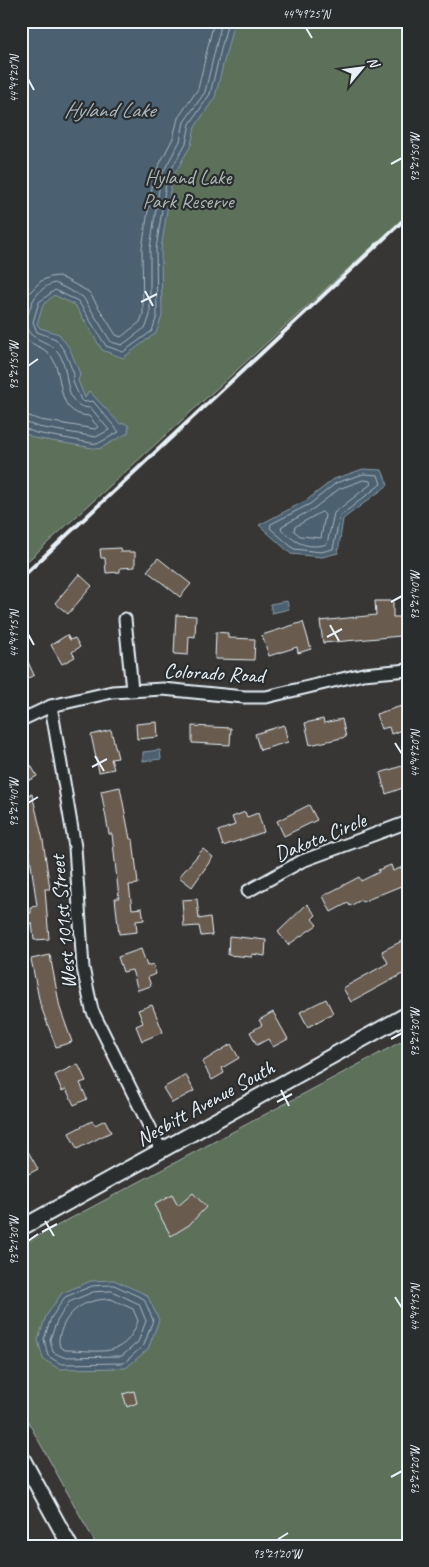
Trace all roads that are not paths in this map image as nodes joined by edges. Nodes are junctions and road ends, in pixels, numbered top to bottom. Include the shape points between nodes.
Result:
1 (125, 619) dead end
2 (408, 670) edge
3 (132, 690) junction
4 (51, 706) junction
5 (21, 720) edge
6 (408, 822) edge
7 (248, 891) dead end
8 (408, 1014) edge
9 (161, 1150) junction
10 (21, 1228) edge
11 (21, 1456) edge
12 (70, 1546) edge

1 - 3 street
2 - 3 street, Colorado Road via 363,674 266,697 163,689
3 - 4 street, Colorado Road
4 - 5 street, Colorado Road
4 - 9 street, West 101st Street via 75,847 83,968 92,1010
6 - 7 street, Dakota Circle via 302,860
8 - 9 street, Nesbitt Avenue South
9 - 10 street, Nesbitt Avenue South
11 - 12 street

